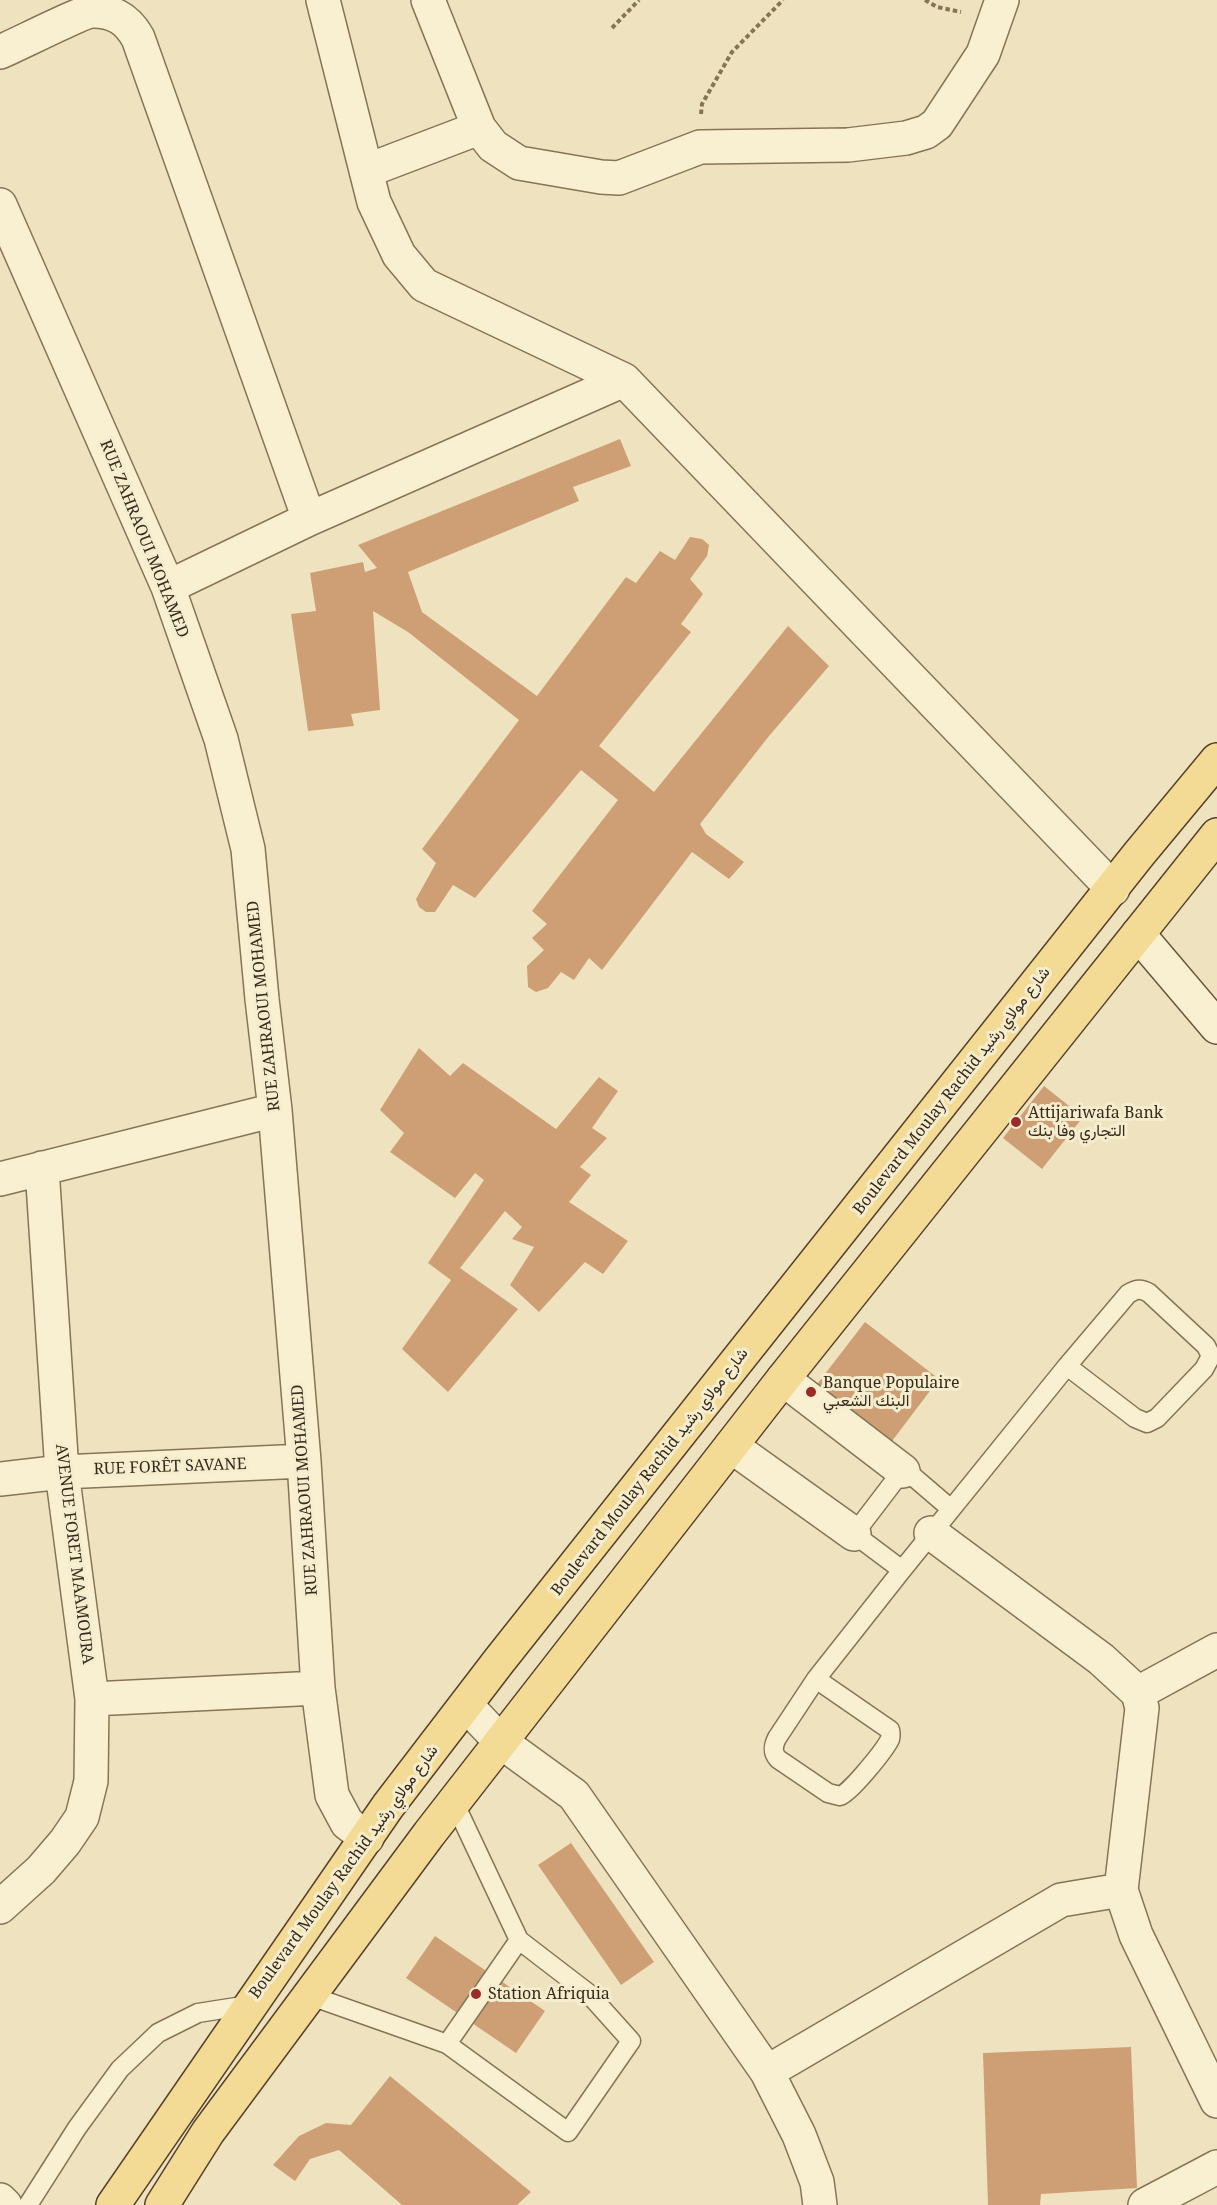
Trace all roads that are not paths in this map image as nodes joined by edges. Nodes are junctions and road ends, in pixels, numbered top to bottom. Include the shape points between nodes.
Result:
1 (323, 0) edge
2 (428, 0) edge
3 (1002, 0) edge
4 (0, 52) edge
5 (479, 128) junction
6 (366, 171) junction
7 (0, 205) edge
8 (624, 380) junction
9 (309, 519) junction
10 (168, 587) junction
11 (1217, 760) edge
12 (1217, 835) edge
13 (1113, 889) junction
14 (1138, 934) junction
15 (1217, 1027) edge
16 (275, 1110) junction
17 (42, 1168) junction
18 (0, 1179) edge
19 (1067, 1366) junction
20 (783, 1379) junction
21 (731, 1446) junction
22 (304, 1461) junction
23 (903, 1471) junction
24 (62, 1472) junction
25 (0, 1479) edge
26 (941, 1521) junction
27 (854, 1534) junction
28 (902, 1570) junction
29 (1217, 1650) edge
30 (816, 1679) junction
31 (318, 1688) junction
32 (1138, 1693) junction
33 (92, 1699) junction
34 (466, 1705) junction
35 (501, 1742) junction
36 (454, 1802) junction
37 (367, 1838) junction
38 (1121, 1890) junction
39 (0, 1907) edge
40 (519, 1940) junction
41 (311, 1996) junction
42 (249, 2006) junction
43 (447, 2044) junction
44 (767, 2072) junction
45 (1217, 2101) edge
46 (1217, 2167) edge
47 (0, 2200) edge
48 (5, 2205) edge
49 (28, 2205) edge
50 (112, 2205) edge
51 (162, 2205) edge
52 (820, 2205) edge
53 (1145, 2205) edge

1 - 6 street
2 - 5 street
3 - 5 street via 983,54 937,124 906,138 848,145 700,147 619,178 519,163 494,146
4 - 9 street via 92,10 115,15 130,24
5 - 6 street
6 - 8 street via 374,202 399,255 423,285
7 - 10 street, RUE ZAHRAOUI MOHAMED
8 - 9 street
8 - 13 street
9 - 10 street
10 - 16 street, RUE ZAHRAOUI MOHAMED via 221,739 248,849
11 - 13 main road, Boulevard Moulay Rachid شارع مولاي رشيد
12 - 14 main road
13 - 34 main road, Boulevard Moulay Rachid شارع مولاي رشيد
14 - 15 street
14 - 20 main road
16 - 17 street
16 - 22 street, RUE ZAHRAOUI MOHAMED
17 - 18 street
17 - 24 street, AVENUE FORET MAAMOURA
19 - 19 lane via 1135,1290 1149,1293 1206,1346 1211,1356 1157,1418 1147,1423
19 - 26 lane
20 - 21 main road
20 - 23 street
21 - 27 street
21 - 35 main road
22 - 24 street, RUE FORÊT SAVANE
22 - 31 street, RUE ZAHRAOUI MOHAMED
23 - 26 lane via 909,1473
23 - 27 lane
24 - 25 street, RUE FORÊT SAVANE
24 - 33 street, AVENUE FORET MAAMOURA
26 - 28 lane
26 - 32 street
27 - 28 lane
28 - 30 lane
29 - 32 street
30 - 30 lane via 890,1730 886,1745 850,1790 840,1796 828,1793 774,1755 777,1738
31 - 33 street
31 - 37 street, RUE ZAHRAOUI MOHAMED via 332,1795 347,1823
32 - 38 street via 1142,1708
33 - 39 street, AVENUE FORET MAAMOURA via 91,1781 82,1817 41,1870
34 - 35 street
34 - 37 main road, Boulevard Moulay Rachid شارع مولاي رشيد via 387,1806
35 - 36 main road
35 - 44 street via 574,1795
36 - 40 lane
36 - 41 main road
37 - 42 main road, Boulevard Moulay Rachid شارع مولاي رشيد
38 - 44 street via 1061,1900
38 - 45 street via 1136,1935
40 - 43 lane
40 - 43 lane via 588,1993 631,2041 568,2132
41 - 43 lane
41 - 51 main road via 208,2132
42 - 49 lane via 198,2013 158,2033 120,2069
42 - 50 main road, Boulevard Moulay Rachid شارع مولاي رشيد
44 - 52 street via 799,2135 817,2182
46 - 53 street
47 - 48 street

